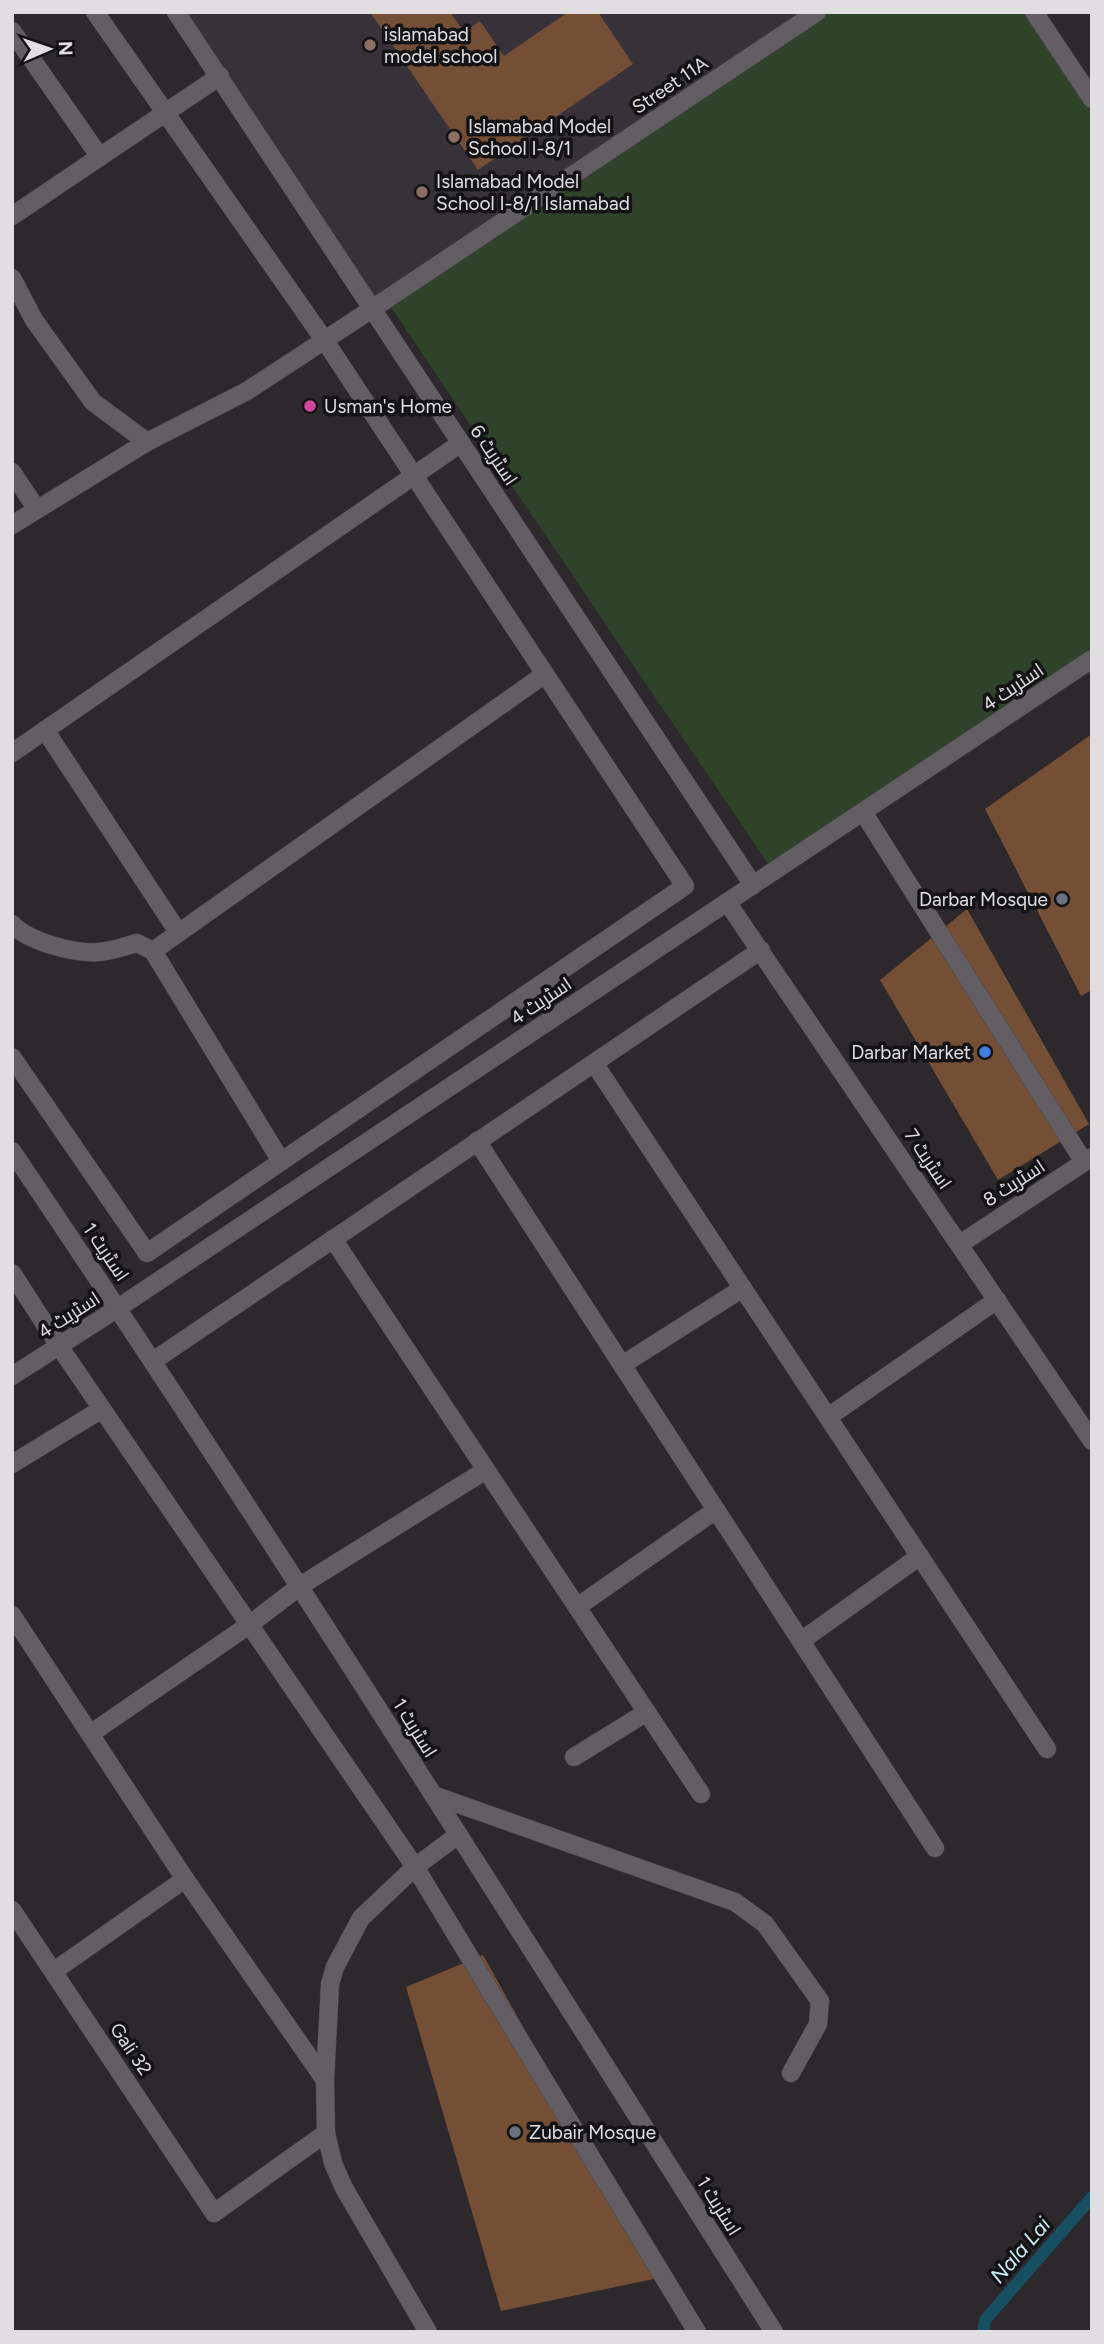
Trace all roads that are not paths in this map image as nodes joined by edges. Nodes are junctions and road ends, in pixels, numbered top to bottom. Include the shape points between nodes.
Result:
1 (95, 12) edge
2 (176, 12) edge
3 (817, 12) edge
4 (1034, 12) edge
5 (12, 31) edge
6 (220, 76) junction
7 (1092, 99) edge
8 (164, 114) junction
9 (100, 157) junction
10 (12, 216) edge
11 (12, 278) edge
12 (372, 309) junction
13 (324, 341) junction
14 (147, 442) junction
15 (461, 443) junction
16 (12, 472) edge
17 (413, 476) junction
18 (36, 508) junction
19 (12, 524) edge
20 (1092, 659) edge
21 (545, 674) junction
22 (45, 730) junction
23 (12, 753) edge
24 (863, 812) junction
25 (753, 885) junction
26 (727, 902) junction
27 (12, 924) edge
28 (178, 932) junction
29 (761, 950) junction
30 (153, 951) junction
31 (12, 1057) edge
32 (594, 1063) junction
33 (477, 1142) junction
34 (12, 1151) edge
35 (1088, 1160) edge
36 (281, 1161) junction
37 (333, 1239) junction
38 (960, 1244) junction
39 (12, 1273) edge
40 (743, 1288) junction
41 (997, 1300) junction
42 (118, 1308) junction
43 (59, 1346) junction
44 (153, 1361) junction
45 (622, 1365) junction
46 (12, 1377) edge
47 (102, 1409) junction
48 (828, 1417) junction
49 (1092, 1441) edge
50 (12, 1464) edge
51 (486, 1470) junction
52 (716, 1510) junction
53 (920, 1556) junction
54 (300, 1586) junction
55 (577, 1607) junction
56 (249, 1625) junction
57 (15, 1627) edge
58 (801, 1641) junction
59 (647, 1712) junction
60 (90, 1734) junction
61 (1047, 1749) dead end
62 (574, 1757) dead end
63 (701, 1794) dead end
64 (433, 1795) junction
65 (458, 1835) junction
66 (935, 1847) dead end
67 (415, 1867) junction
68 (185, 1879) junction
69 (12, 1910) edge
70 (54, 1972) junction
71 (791, 2073) dead end
72 (325, 2080) junction
73 (326, 2133) junction
74 (428, 2332) edge
75 (696, 2332) edge
76 (774, 2332) edge

1 - 8 street
2 - 6 street, اسٹریٹ 6
3 - 12 street, Street 11A
4 - 7 street
5 - 9 street
6 - 8 street
6 - 12 street, اسٹریٹ 6
8 - 9 street
8 - 13 street
9 - 10 street
11 - 14 street via 34,320 93,402
12 - 13 street, Street 11A
12 - 15 street, اسٹریٹ 6
13 - 14 street, Street 11A via 247,391
13 - 17 street
14 - 18 street, Street 11A
15 - 17 street
15 - 25 street, اسٹریٹ 6
16 - 18 street
17 - 21 street
17 - 22 street
18 - 19 street, Street 11A
20 - 24 street, اسٹریٹ 4
21 - 28 street
21 - 36 street via 685,886
22 - 23 street
22 - 28 street
24 - 25 street, اسٹریٹ 4
24 - 35 street
25 - 26 street, اسٹریٹ 4
26 - 29 street, اسٹریٹ 7
26 - 42 street, اسٹریٹ 4
27 - 30 street via 21,934 46,944 99,953 137,943
28 - 30 street
29 - 32 street
29 - 38 street, اسٹریٹ 7
30 - 36 street
31 - 36 street via 146,1253
32 - 33 street
32 - 40 street
33 - 37 street
33 - 45 street
34 - 42 street, اسٹریٹ 1
35 - 38 street, اسٹریٹ 8
37 - 44 street
37 - 51 street
38 - 41 street, اسٹریٹ 7
39 - 43 street
40 - 45 street
40 - 48 street
41 - 48 street
41 - 49 street, اسٹریٹ 7
42 - 43 street, اسٹریٹ 4
42 - 44 street, اسٹریٹ 1
43 - 46 street, اسٹریٹ 4
43 - 47 street
44 - 54 street, اسٹریٹ 1
45 - 52 street
47 - 50 street
47 - 56 street
48 - 53 street
51 - 54 street
51 - 55 street
52 - 55 street
52 - 58 street
53 - 58 street
53 - 61 street
54 - 56 street
54 - 64 street, اسٹریٹ 1
55 - 59 street
56 - 60 street
56 - 67 street
57 - 60 street
58 - 66 street
59 - 62 street
59 - 63 street
60 - 68 street
64 - 65 street, اسٹریٹ 1
64 - 71 street via 735,1902 765,1924 820,2001 818,2024
65 - 67 street
65 - 76 street, اسٹریٹ 1
67 - 72 street via 361,1918 335,1967
67 - 75 street
68 - 70 street
68 - 72 street
69 - 70 street, Gali 32
70 - 73 street, Gali 32 via 214,2213
72 - 73 street
73 - 74 street via 344,2188

